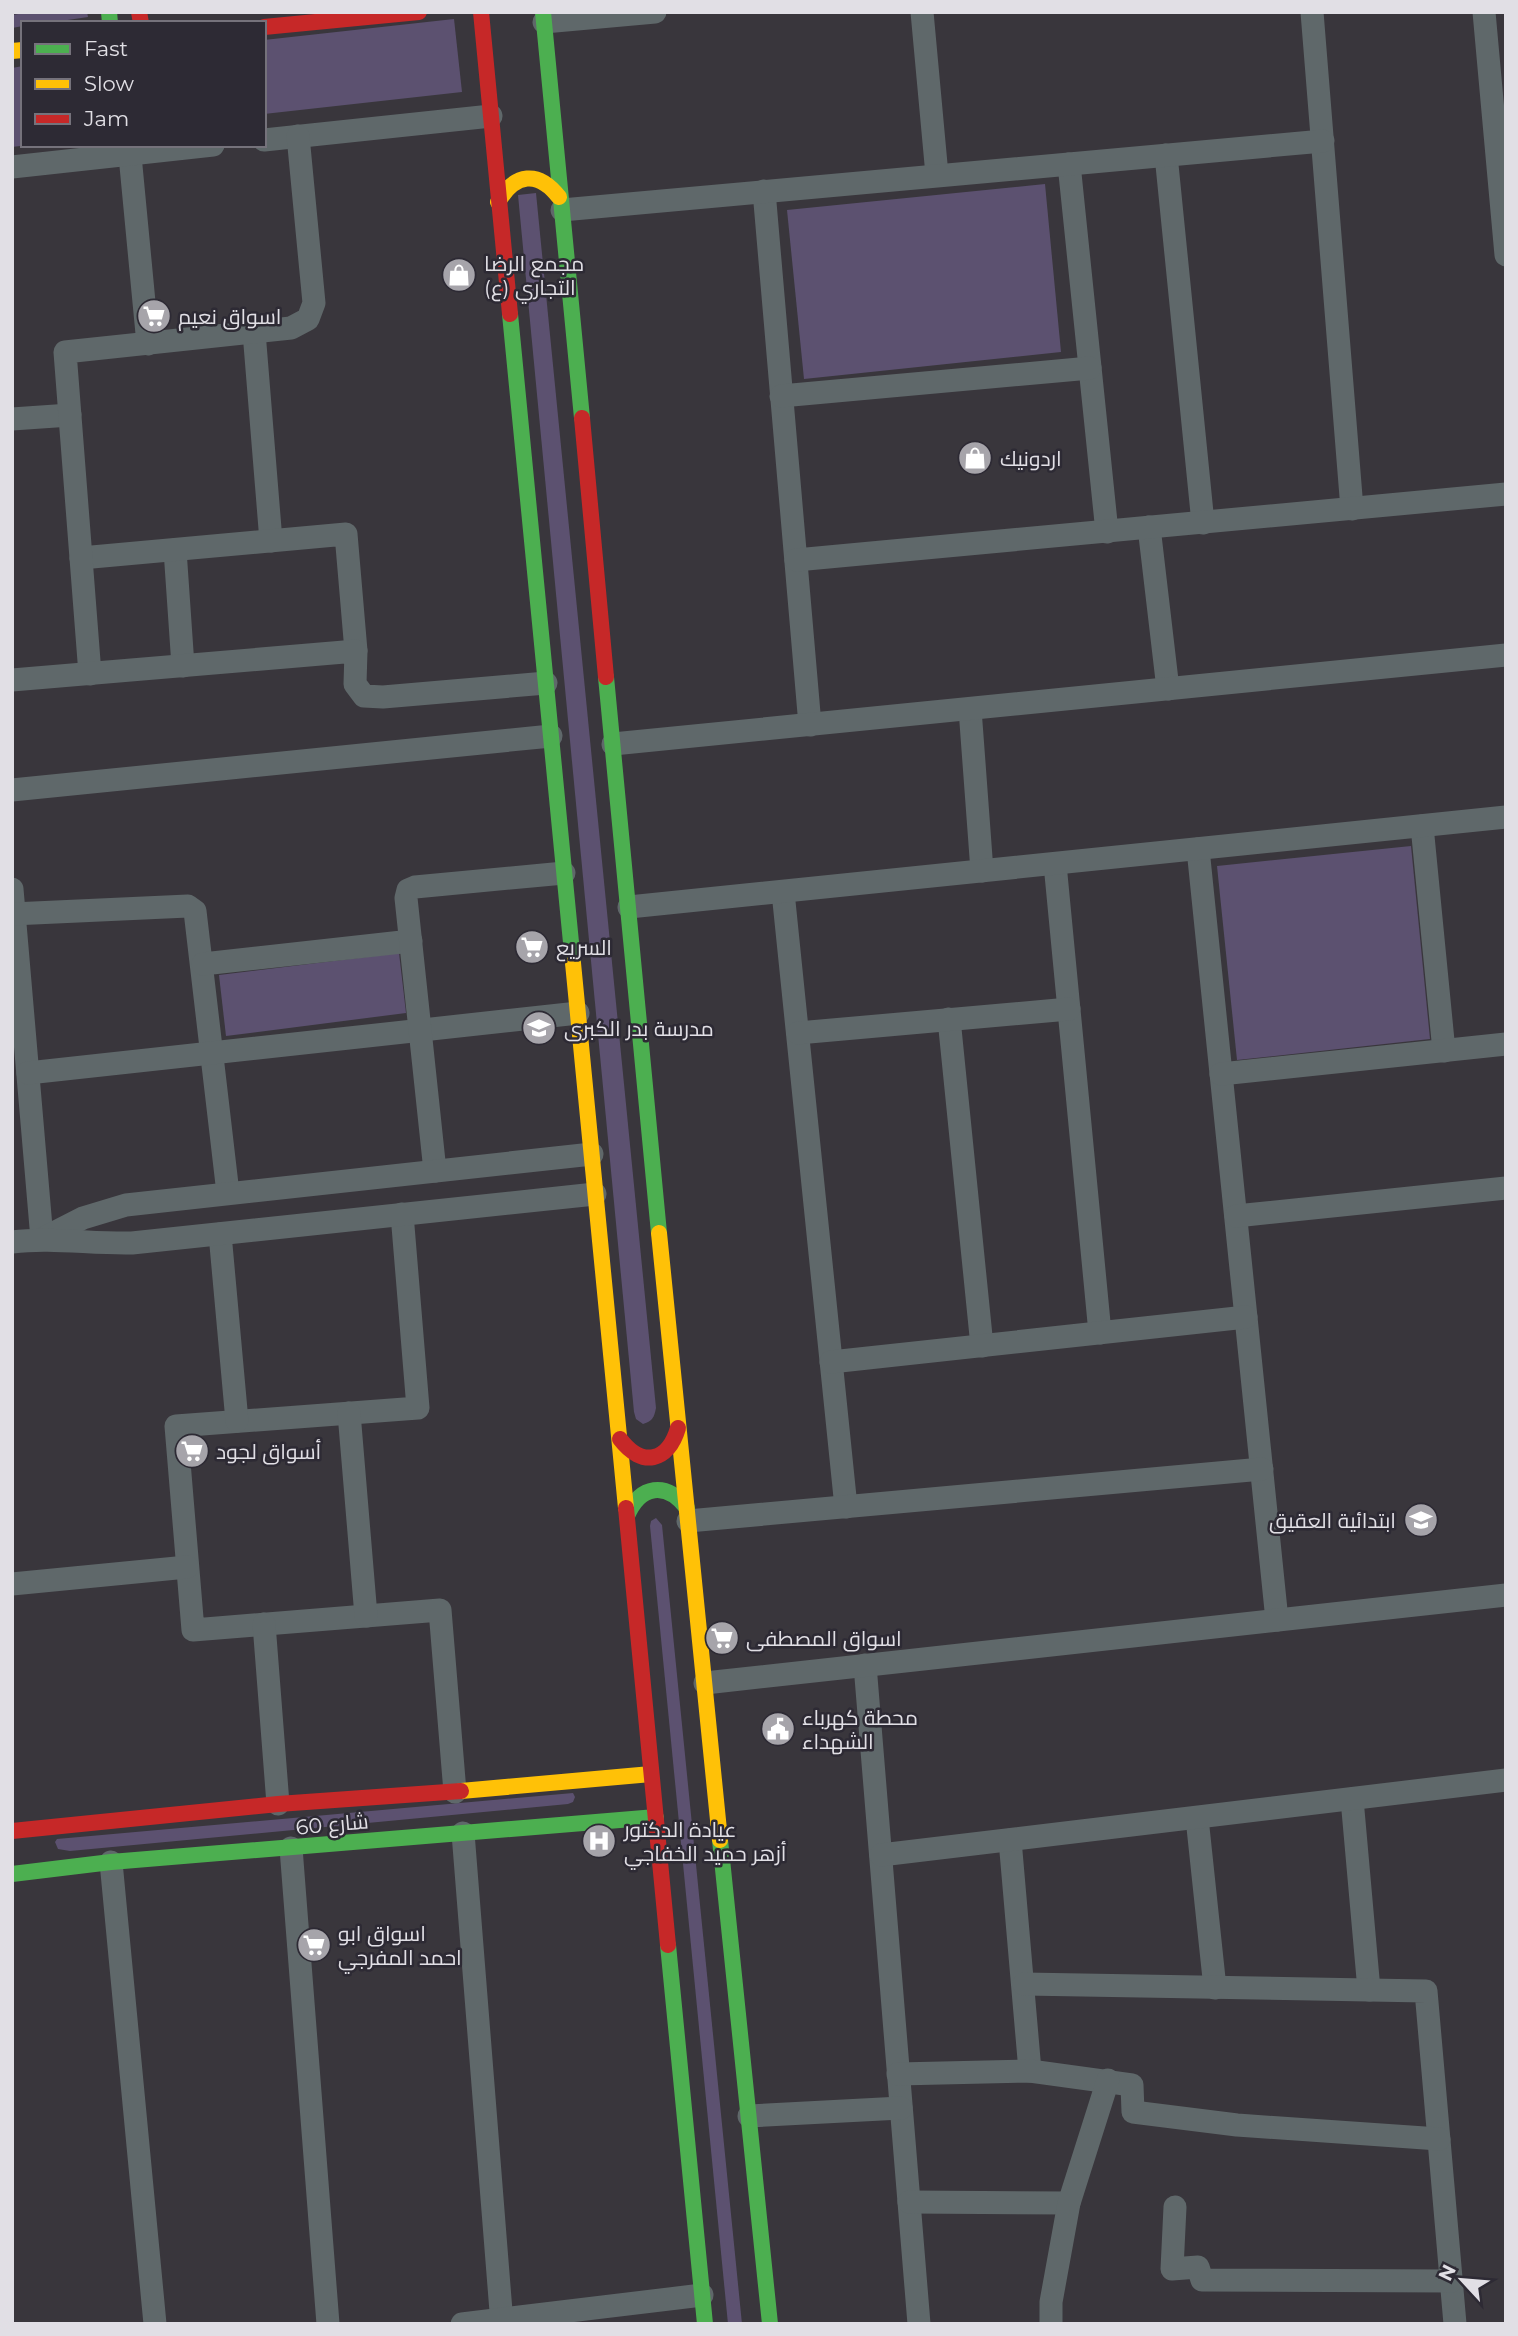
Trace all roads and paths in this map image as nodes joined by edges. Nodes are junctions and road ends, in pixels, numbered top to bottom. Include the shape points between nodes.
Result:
1 (419, 12) edge
2 (481, 12) edge
3 (655, 12) edge
4 (922, 12) edge
5 (1312, 12) edge
6 (1484, 12) edge
7 (543, 17) edge
8 (266, 27) edge
9 (491, 116) junction
10 (298, 136) junction
11 (266, 140) edge
12 (1323, 141) junction
13 (179, 147) edge
14 (129, 150) edge
15 (1501, 150) edge
16 (1166, 155) junction
17 (1069, 164) junction
18 (12, 167) edge
19 (937, 176) junction
20 (764, 191) junction
21 (498, 202) junction
22 (560, 203) junction
23 (1506, 255) edge
24 (254, 332) junction
25 (148, 344) junction
26 (1090, 368) junction
27 (781, 396) junction
28 (70, 415) junction
29 (12, 419) edge
30 (1506, 495) edge
31 (1352, 509) junction
32 (1203, 523) junction
33 (1149, 527) junction
34 (1107, 532) junction
35 (271, 541) junction
36 (175, 550) junction
37 (81, 558) junction
38 (796, 560) junction
39 (356, 651) junction
40 (1506, 655) edge
41 (183, 666) junction
42 (90, 674) junction
43 (12, 680) edge
44 (546, 683) junction
45 (1168, 689) junction
46 (970, 709) junction
47 (810, 725) junction
48 (551, 736) junction
49 (613, 744) junction
50 (12, 790) edge
51 (1506, 817) edge
52 (1422, 826) junction
53 (1198, 849) junction
54 (1055, 864) junction
55 (982, 871) junction
56 (565, 873) junction
57 (12, 889) edge
58 (783, 892) junction
59 (629, 907) junction
60 (13, 914) edge
61 (411, 940) junction
62 (203, 964) junction
63 (1069, 1009) junction
64 (578, 1013) junction
65 (948, 1019) junction
66 (421, 1030) junction
67 (798, 1033) junction
68 (1506, 1044) edge
69 (1444, 1051) junction
70 (211, 1053) junction
71 (28, 1073) junction
72 (1221, 1074) junction
73 (592, 1154) junction
74 (435, 1171) junction
75 (284, 1187) junction
76 (1506, 1188) edge
77 (228, 1193) junction
78 (595, 1194) junction
79 (402, 1214) junction
80 (1236, 1216) junction
81 (287, 1226) junction
82 (220, 1234) junction
83 (42, 1238) junction
84 (12, 1242) edge
85 (1246, 1317) junction
86 (1100, 1333) junction
87 (982, 1346) junction
88 (831, 1362) junction
89 (349, 1413) junction
90 (237, 1422) junction
91 (678, 1428) junction
92 (621, 1439) junction
93 (1262, 1469) junction
94 (846, 1507) junction
95 (688, 1515) junction
96 (627, 1516) junction
97 (187, 1567) junction
98 (12, 1584) edge
99 (1506, 1595) edge
100 (366, 1616) junction
101 (1277, 1620) junction
102 (264, 1624) junction
103 (865, 1665) junction
104 (705, 1683) junction
105 (652, 1774) junction
106 (1506, 1780) edge
107 (454, 1791) junction
108 (1352, 1799) junction
109 (578, 1802) junction
110 (278, 1804) junction
111 (656, 1817) junction
112 (1197, 1818) junction
113 (57, 1826) junction
114 (12, 1831) edge
115 (463, 1833) junction
116 (1010, 1840) junction
117 (291, 1848) junction
118 (881, 1855) junction
119 (111, 1862) junction
120 (61, 1868) junction
121 (12, 1874) edge
122 (1024, 1984) junction
123 (1215, 1987) junction
124 (1369, 1990) junction
125 (1030, 2071) junction
126 (898, 2074) junction
127 (1108, 2080) junction
128 (901, 2108) junction
129 (749, 2116) junction
130 (1438, 2139) junction
131 (909, 2202) junction
132 (1069, 2203) junction
133 (1175, 2207) dead end
134 (1451, 2281) junction
135 (702, 2295) junction
136 (501, 2321) edge
137 (155, 2324) edge
138 (328, 2324) edge
139 (462, 2324) edge
140 (705, 2324) edge
141 (770, 2324) edge
142 (919, 2324) edge
143 (1051, 2324) edge
144 (1455, 2324) edge

1 - 8 main road
2 - 9 main road
3 - 7 street
4 - 19 street
5 - 12 street
6 - 15 street
7 - 22 main road
9 - 10 street
9 - 21 main road
10 - 11 street
10 - 24 street via 314,303 308,319 291,328
12 - 16 street
12 - 31 street
13 - 14 street
14 - 18 street
14 - 25 street
15 - 23 street
16 - 17 street
16 - 32 street
17 - 19 street
17 - 26 street
19 - 20 street
20 - 22 street
20 - 27 street
21 - 22 main road via 507,187 531,178 548,184
21 - 44 main road
22 - 49 main road
24 - 25 street
24 - 35 street
25 - 28 street via 65,352
26 - 27 street
26 - 34 street
27 - 38 street
28 - 29 street
28 - 37 street
30 - 31 street
31 - 32 street
32 - 33 street
33 - 34 street
33 - 45 street
34 - 38 street
35 - 36 street
35 - 39 street via 346,534
36 - 37 street
36 - 41 street
37 - 42 street
38 - 47 street
39 - 41 street
39 - 44 street via 355,684 364,696
40 - 45 street
41 - 42 street
42 - 43 street
44 - 48 main road
45 - 46 street
46 - 47 street
46 - 55 street
47 - 49 street
48 - 50 street
48 - 56 main road
49 - 59 main road
51 - 52 street
52 - 53 street
52 - 69 street
53 - 54 street
53 - 72 street
54 - 55 street
54 - 63 street
55 - 58 street
56 - 61 street via 408,890
56 - 64 main road
57 - 60 street
58 - 59 street
58 - 67 street
59 - 91 main road
60 - 62 street via 188,906 195,911
60 - 71 street
61 - 62 street
61 - 66 street
62 - 70 street
63 - 65 street
63 - 86 street
64 - 66 street
64 - 73 main road
65 - 67 street
65 - 87 street
66 - 70 street
66 - 74 street
67 - 88 street
68 - 69 street
69 - 72 street
70 - 71 street
70 - 77 street
71 - 83 street
72 - 80 street
73 - 74 street
73 - 78 main road
74 - 75 street
75 - 77 street
75 - 81 street
76 - 80 street
77 - 83 street via 126,1205 83,1218
78 - 79 street
78 - 92 main road
79 - 81 street
79 - 89 street via 418,1408
80 - 85 street
81 - 82 street
82 - 83 street via 109,1244
82 - 90 street
83 - 84 street
85 - 86 street
85 - 93 street
86 - 87 street
87 - 88 street
88 - 94 street
89 - 90 street
89 - 100 street
90 - 97 street via 176,1426
91 - 92 main road via 671,1447 654,1458 634,1454
91 - 95 main road
92 - 96 main road
93 - 94 street
93 - 101 street
94 - 95 street
95 - 96 main road via 676,1494 659,1489 635,1500
95 - 104 main road
96 - 105 main road
97 - 98 street
97 - 102 street via 193,1630
99 - 101 street
100 - 102 street
100 - 107 street via 440,1610
101 - 103 street
102 - 110 street
103 - 104 street
103 - 118 street
104 - 129 main road
105 - 109 main road, شارع 60
105 - 111 main road
106 - 108 street
107 - 109 main road, شارع 60
107 - 110 main road, شارع 60
108 - 112 street
108 - 124 street
109 - 111 main road, شارع 60
109 - 115 main road, شارع 60
110 - 113 main road, شارع 60
111 - 135 main road
112 - 116 street
112 - 123 street
113 - 114 main road, شارع 60
113 - 120 main road via 54,1848
115 - 117 main road, شارع 60
115 - 136 street
116 - 118 street
116 - 122 street
117 - 119 main road, شارع 60
117 - 138 street
118 - 126 street
119 - 120 main road, شارع 60
119 - 137 street
120 - 121 main road, شارع 60
122 - 123 street
122 - 125 street
123 - 124 street
124 - 130 street via 1426,1992
125 - 126 street
125 - 127 street
126 - 128 street
127 - 130 street via 1132,2085 1133,2112
127 - 132 street
128 - 129 street
128 - 131 street
129 - 141 main road
130 - 134 street
131 - 132 street
131 - 142 street
132 - 143 street
133 - 134 street via 1172,2269 1198,2267 1202,2280
134 - 144 street
135 - 136 street
135 - 140 main road
136 - 139 street

